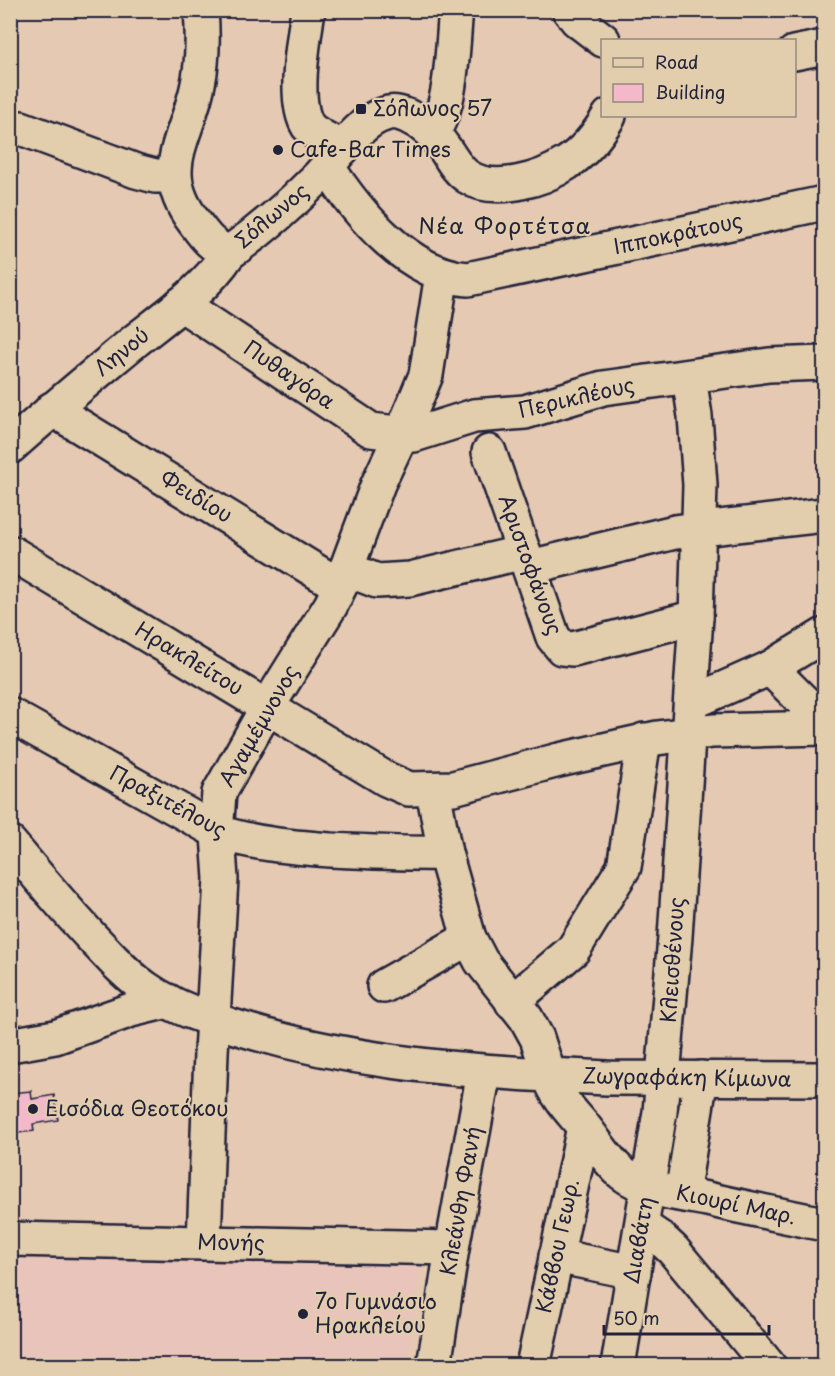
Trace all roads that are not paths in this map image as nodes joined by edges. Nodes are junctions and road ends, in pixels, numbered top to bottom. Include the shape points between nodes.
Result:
1 (201, 10) edge
2 (308, 10) edge
3 (456, 10) edge
4 (569, 10) edge
5 (602, 39) edge
6 (825, 47) edge
7 (796, 53) edge
8 (608, 117) edge
9 (21, 128) dead end
10 (432, 133) junction
11 (335, 157) junction
12 (174, 176) junction
13 (825, 203) edge
14 (229, 253) junction
15 (442, 274) junction
16 (181, 304) junction
17 (825, 363) edge
18 (689, 376) junction
19 (52, 409) junction
20 (402, 433) junction
21 (10, 447) edge
22 (489, 452) dead end
23 (825, 516) edge
24 (704, 528) junction
25 (10, 552) edge
26 (527, 559) junction
27 (343, 578) junction
28 (696, 617) junction
29 (825, 635) edge
30 (770, 668) junction
31 (268, 706) junction
32 (10, 715) edge
33 (690, 718) junction
34 (825, 722) edge
35 (825, 728) edge
36 (644, 740) junction
37 (433, 790) junction
38 (218, 832) junction
39 (10, 843) edge
40 (445, 853) junction
41 (469, 938) junction
42 (384, 987) dead end
43 (168, 1001) junction
44 (512, 1002) junction
45 (213, 1019) junction
46 (10, 1045) edge
47 (484, 1072) junction
48 (549, 1075) junction
49 (663, 1077) junction
50 (701, 1078) junction
51 (825, 1079) edge
52 (584, 1127) junction
53 (649, 1186) junction
54 (681, 1194) junction
55 (825, 1224) edge
56 (642, 1226) junction
57 (10, 1239) edge
58 (204, 1242) junction
59 (452, 1248) junction
60 (556, 1256) junction
61 (634, 1272) junction
62 (434, 1365) edge
63 (533, 1365) edge
64 (618, 1365) edge
65 (769, 1365) edge

1 - 12 street, Σόλωνος via 199,82
2 - 11 street via 300,75 304,116
3 - 10 street via 445,106
4 - 5 street
6 - 7 street
8 - 10 street, Σόλωνος via 566,164 502,185 482,184 466,176
9 - 12 street via 136,171
10 - 11 street, Σόλωνος via 412,118 389,113 373,119
11 - 14 street, Σόλωνος via 291,203
11 - 15 street, Ιπποκράτους via 357,210 383,236
12 - 14 street, Σόλωνος via 178,195 190,217 214,247
13 - 15 street, Ιπποκράτους via 472,279
14 - 16 street, Ληνού via 217,271
15 - 20 street, Αγαμέμνονος via 426,375
16 - 19 street, Ληνού
16 - 20 street, Πυθαγόρα via 371,430
17 - 18 street, Περικλέους via 769,365
18 - 20 street, Περικλέους via 603,388 525,412 474,416 414,435
18 - 24 street, Κλεισθένους
19 - 21 street, Ληνού
19 - 27 street, Φειδίου
20 - 27 street, Αγαμέμνονος via 378,484
22 - 26 street, Αριστοφάνους
23 - 24 street
24 - 26 street, Φειδίου
24 - 28 street, Κλεισθένους
25 - 31 street, Ηρακλείτου
26 - 27 street, Φειδίου via 410,579
26 - 28 street, Αριστοφάνους via 553,637 562,648 573,649
27 - 31 street, Αγαμέμνονος via 331,605
28 - 33 street, Κλεισθένους
29 - 30 street
30 - 33 street
30 - 34 street
31 - 37 street, Ηρακλείτου via 401,787
31 - 38 street, Αγαμέμνονος via 219,793
32 - 38 street, Πραξιτέλους
33 - 35 street
33 - 36 street
33 - 49 street, Κλεισθένους
36 - 37 street
36 - 44 street via 624,867 573,950
37 - 40 street
38 - 40 street, Πραξιτέλους via 240,840 283,846
38 - 45 street, Αγαμέμνονος via 220,879
39 - 43 street, Ζωγραφάκη Κίμωνα via 112,959 138,983
40 - 41 street
41 - 42 street
41 - 44 street
43 - 45 street, Ζωγραφάκη Κίμωνα
43 - 46 street via 55,1037
44 - 48 street via 537,1038
45 - 47 street, Ζωγραφάκη Κίμωνα via 282,1041 331,1051
45 - 58 street, Αγαμέμνονος
47 - 48 street, Ζωγραφάκη Κίμωνα
47 - 59 street, Κλεάνθη Φανή
48 - 49 street, Ζωγραφάκη Κίμωνα
48 - 52 street, Κιουρί Μαρ. via 562,1102
49 - 50 street, Ζωγραφάκη Κίμωνα
49 - 53 street, Κλεισθένους
50 - 51 street, Ζωγραφάκη Κίμωνα
50 - 54 street
52 - 53 street, Κιουρί Μαρ. via 622,1173
52 - 60 street, Κάββου Γεωρ.
53 - 54 street, Κιουρί Μαρ.
53 - 56 street, Διαβάτη
54 - 55 street, Κιουρί Μαρ.
56 - 61 street, Διαβάτη
56 - 65 street via 673,1250
57 - 58 street, Μονής
58 - 59 street, Μονής
59 - 62 street, Κλεάνθη Φανή
60 - 61 street
60 - 63 street, Κάββου Γεωρ.
61 - 64 street, Διαβάτη

